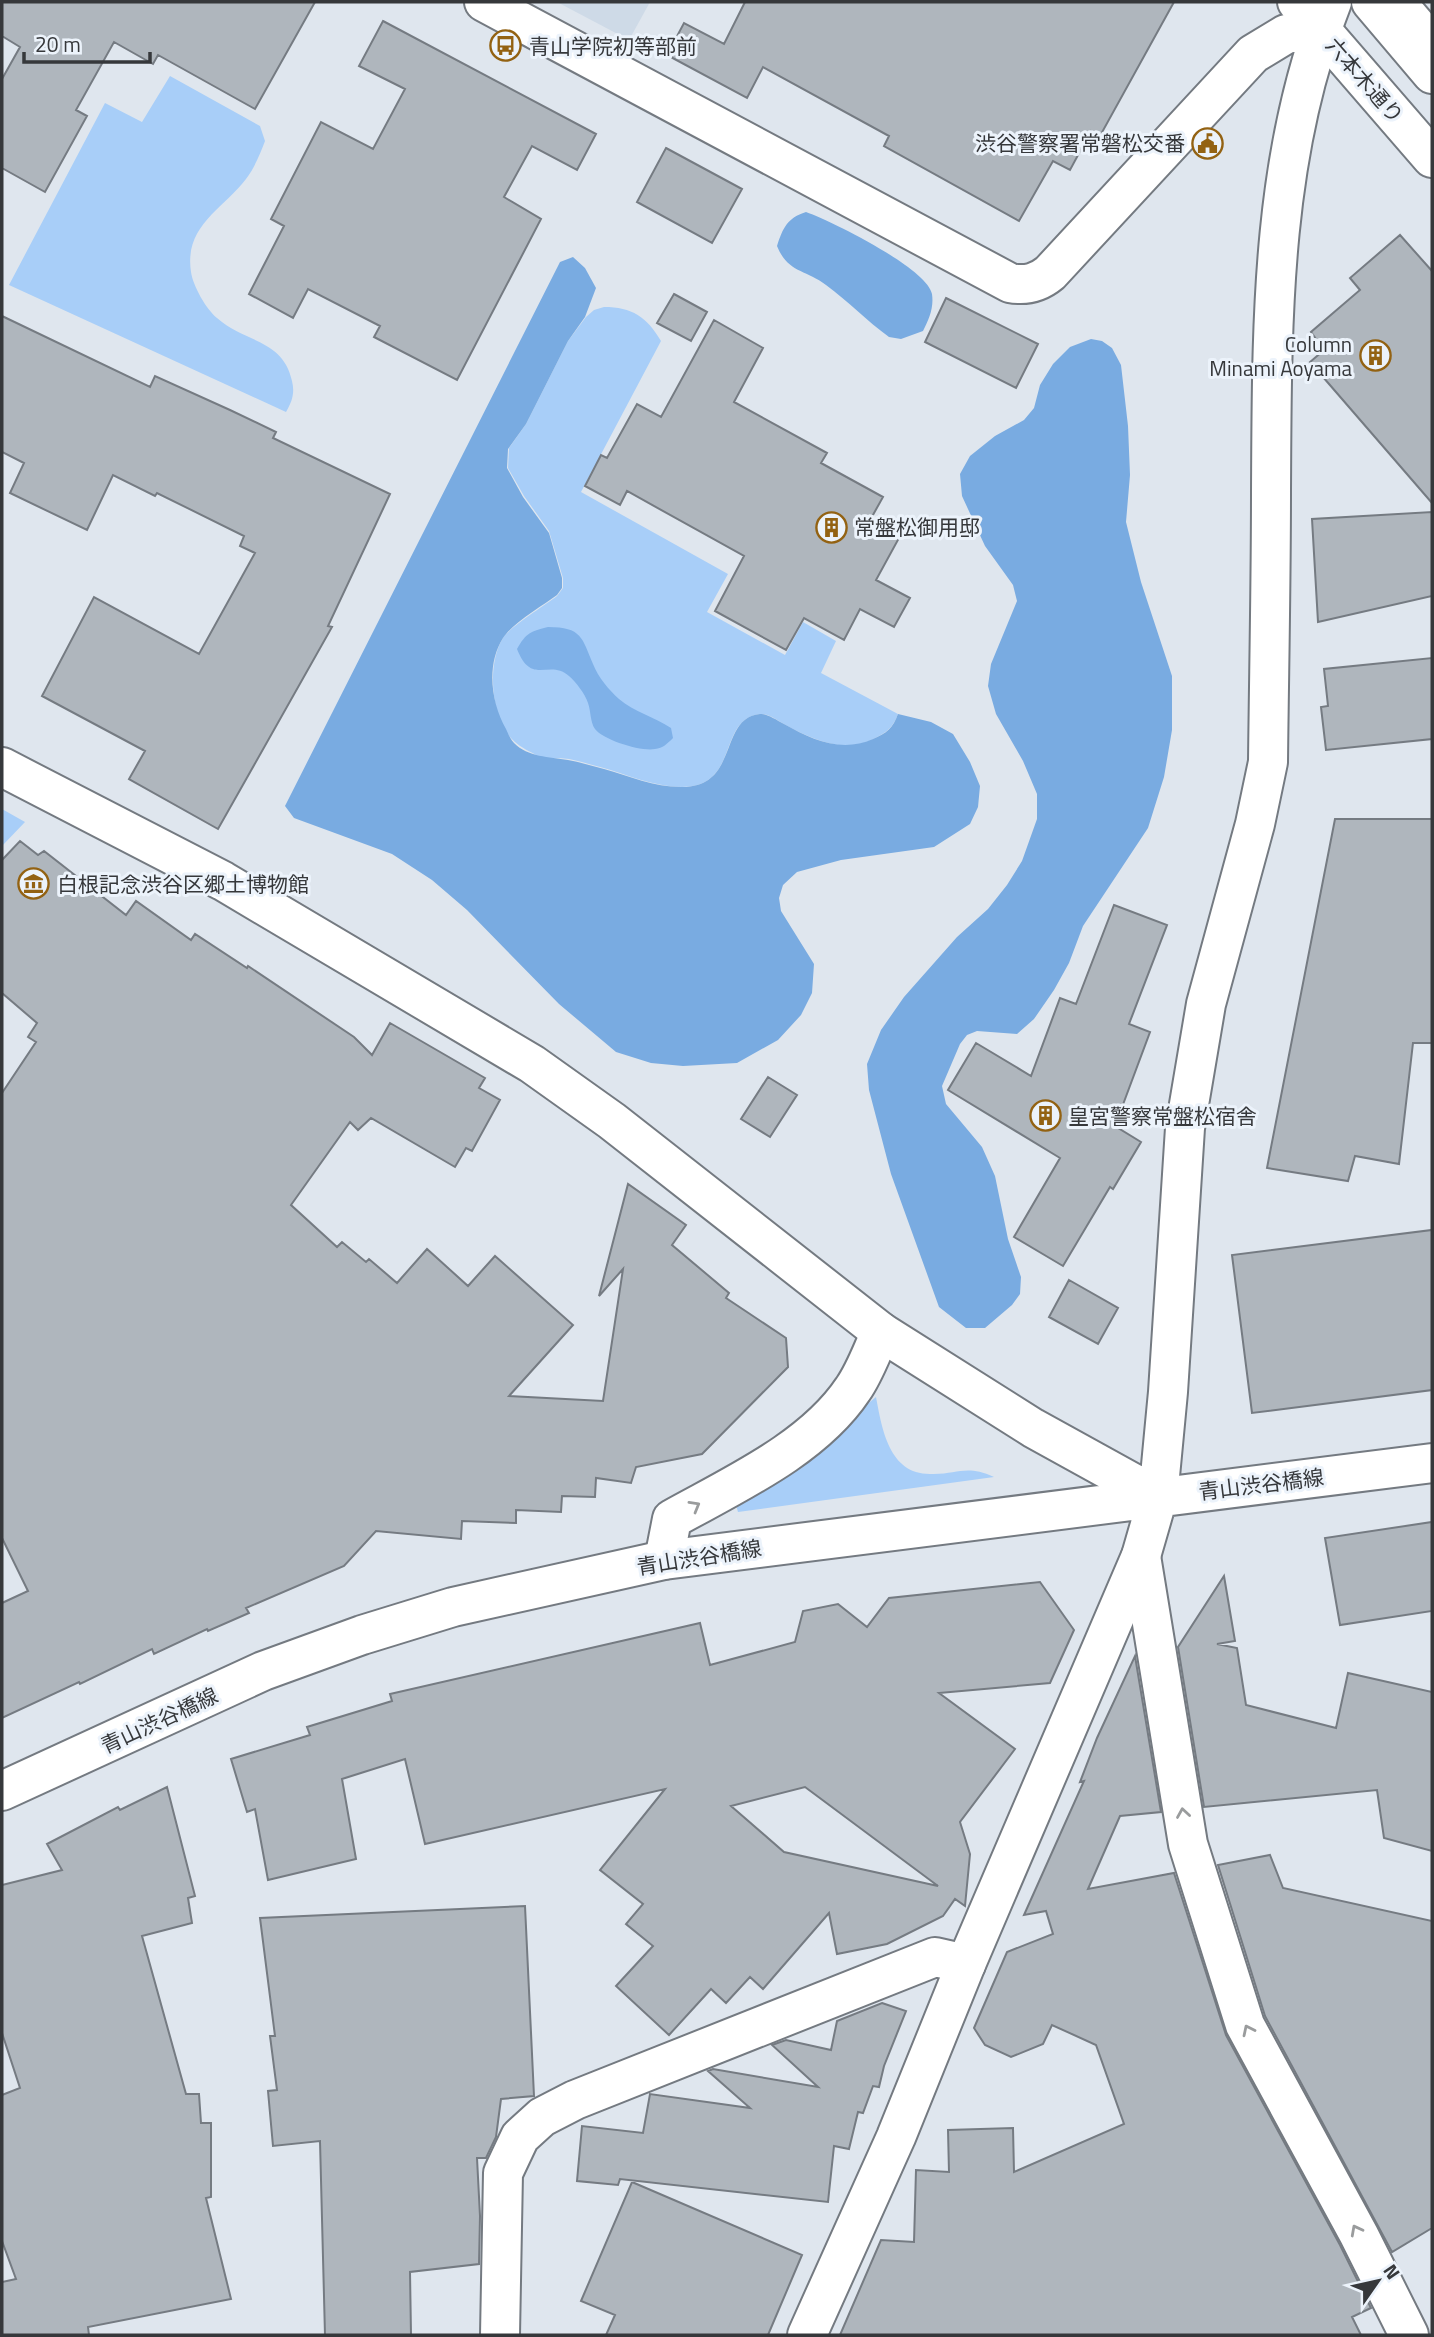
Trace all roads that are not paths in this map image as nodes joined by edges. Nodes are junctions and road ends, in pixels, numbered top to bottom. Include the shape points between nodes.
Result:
1 (484, 2) edge
2 (1371, 2) edge
3 (1396, 2) edge
4 (1317, 11) edge
5 (1432, 44) edge
6 (1432, 74) edge
7 (1432, 158) edge
8 (2, 767) edge
9 (881, 1332) junction
10 (1432, 1463) edge
11 (1158, 1497) junction
12 (1141, 1556) junction
13 (664, 1560) junction
14 (2, 1791) edge
15 (966, 1964) junction
16 (500, 2335) edge
17 (807, 2335) edge
18 (1409, 2335) edge

1 - 4 main road via 1017,284 1041,281 1051,273 1253,54
2 - 6 main road
3 - 5 main road
4 - 7 main road, 六本木通り
4 - 11 main road via 1275,262 1268,762 1206,1004 1185,1128
8 - 9 main road via 223,881 532,1064 612,1121
9 - 11 main road via 1033,1428
13 -> 9 main road via 672,1519 823,1426 853,1388
10 - 11 main road, 青山渋谷橋線
11 - 12 main road
11 - 13 main road, 青山渋谷橋線
12 - 15 main road
18 -> 12 main road via 1245,2025 1188,1844
13 - 14 main road, 青山渋谷橋線 via 453,1608 362,1635 263,1671
15 - 16 main road via 935,1957 542,2117 520,2137 503,2173
15 - 17 main road via 896,2137

